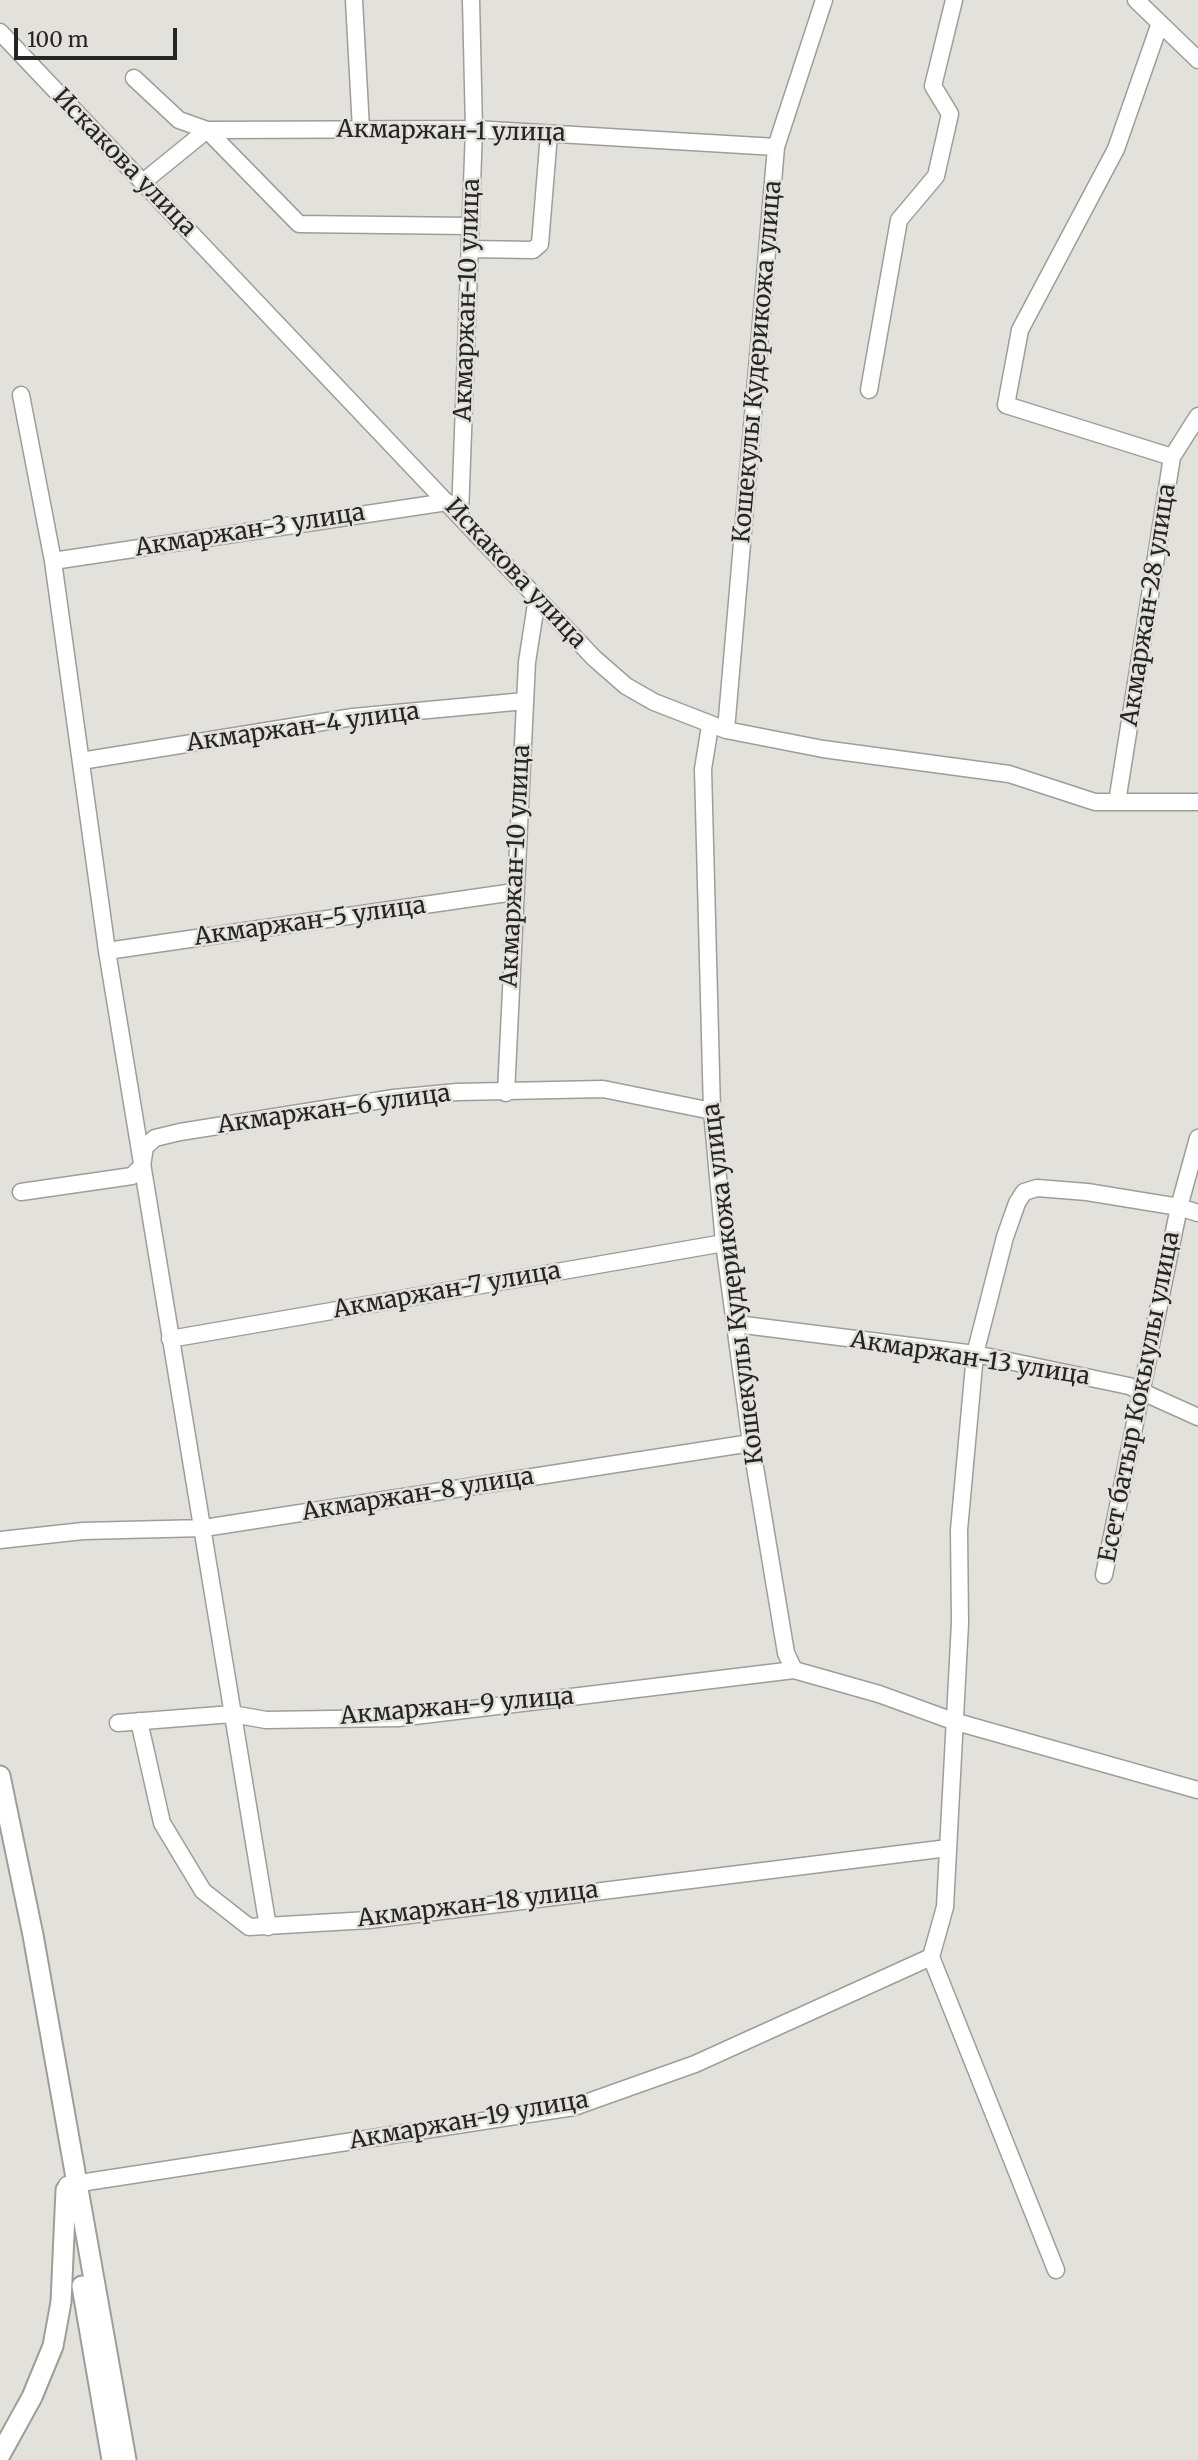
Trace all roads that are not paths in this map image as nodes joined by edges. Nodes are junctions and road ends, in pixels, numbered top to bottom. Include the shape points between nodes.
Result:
1 (354, 0) edge
2 (471, 0) edge
3 (824, 0) edge
4 (954, 0) edge
5 (1136, 0) edge
6 (1160, 23) junction
7 (0, 32) edge
8 (1198, 60) edge
9 (134, 78) dead end
10 (360, 129) junction
11 (474, 129) junction
12 (207, 130) junction
13 (549, 134) junction
14 (776, 147) junction
15 (143, 183) junction
16 (471, 226) junction
17 (470, 248) junction
18 (869, 390) dead end
19 (21, 395) dead end
20 (1198, 416) edge
21 (1172, 457) junction
22 (447, 502) junction
23 (460, 515) junction
24 (53, 561) junction
25 (537, 598) junction
26 (525, 701) junction
27 (718, 728) junction
28 (81, 761) junction
29 (1117, 802) junction
30 (1198, 802) edge
31 (514, 892) junction
32 (107, 951) junction
33 (506, 1093) junction
34 (712, 1111) junction
35 (1198, 1138) edge
36 (142, 1166) junction
37 (21, 1192) dead end
38 (1179, 1207) junction
39 (1198, 1213) edge
40 (724, 1243) junction
41 (736, 1324) junction
42 (170, 1339) junction
43 (975, 1354) junction
44 (1142, 1392) junction
45 (1198, 1417) edge
46 (751, 1443) junction
47 (204, 1528) junction
48 (0, 1540) edge
49 (1104, 1576) dead end
50 (794, 1670) junction
51 (232, 1714) junction
52 (139, 1721) junction
53 (953, 1721) junction
54 (118, 1723) dead end
55 (0, 1776) edge
56 (1198, 1790) edge
57 (948, 1848) junction
58 (268, 1927) junction
59 (931, 1957) junction
60 (69, 2186) junction
61 (1056, 2270) dead end
62 (0, 2455) edge
63 (112, 2460) edge
64 (126, 2460) edge

1 - 10 street
2 - 11 street, Акмаржан-10 улица
3 - 14 street, Кошекулы Кудерикожа улица
4 - 18 street via 933,86 950,114 936,176 899,220
5 - 6 street
6 - 8 street
6 - 21 street via 1116,149 1020,330 1006,405
7 - 15 street, Искакова улица
9 - 12 street via 179,120
10 - 11 street, Акмаржан-1 улица
10 - 12 street, Акмаржан-1 улица
11 - 13 street, Акмаржан-1 улица
11 - 16 street, Акмаржан-10 улица
12 - 15 street
12 - 16 street via 299,224
13 - 14 street, Акмаржан-1 улица
13 - 17 street via 540,244 533,250
14 - 27 street, Кошекулы Кудерикожа улица
15 - 22 street, Искакова улица
16 - 17 street, Акмаржан-10 улица
17 - 23 street, Акмаржан-10 улица
19 - 24 street
20 - 21 street, Акмаржан-28 улица
21 - 29 street, Акмаржан-28 улица
22 - 23 street, Искакова улица
22 - 24 street, Акмаржан-3 улица
23 - 25 street, Искакова улица
24 - 28 street
25 - 26 street, Акмаржан-10 улица
25 - 27 street, Искакова улица via 626,686
26 - 28 street, Акмаржан-4 улица via 353,717
26 - 31 street, Акмаржан-10 улица
27 - 29 street, Искакова улица via 823,750 1009,774 1095,802
27 - 34 street, Кошекулы Кудерикожа улица via 703,769
28 - 32 street
29 - 30 street, Искакова улица
31 - 32 street, Акмаржан-5 улица
31 - 33 street, Акмаржан-10 улица
32 - 36 street
33 - 34 street, Акмаржан-6 улица via 603,1089
33 - 36 street, Акмаржан-6 улица via 394,1098 180,1132 155,1138 145,1147
34 - 40 street, Кошекулы Кудерикожа улица
35 - 38 street, Есет батыр Кокыулы улица
36 - 37 street via 132,1176
36 - 42 street
38 - 39 street
38 - 43 street via 1087,1192 1037,1188 1024,1192 1005,1237
38 - 44 street, Есет батыр Кокыулы улица
40 - 41 street, Кошекулы Кудерикожа улица
40 - 42 street, Акмаржан-7 улица
41 - 43 street, Акмаржан-13 улица
41 - 46 street, Кошекулы Кудерикожа улица
42 - 47 street
43 - 44 street, Акмаржан-13 улица
43 - 53 street via 959,1530 960,1623
44 - 45 street, Акмаржан-13 улица
44 - 49 street, Есет батыр Кокыулы улица
46 - 47 street, Акмаржан-8 улица
46 - 50 street, Кошекулы Кудерикожа улица via 786,1653
47 - 48 street, Акмаржан-8 улица via 83,1531
47 - 51 street
50 - 51 street, Акмаржан-9 улица via 398,1718 266,1720
50 - 53 street
51 - 52 street, Акмаржан-9 улица
51 - 58 street
52 - 54 street, Акмаржан-9 улица
52 - 58 street, Акмаржан-18 улица via 162,1823 203,1891 249,1927
53 - 56 street
53 - 57 street
55 - 60 main road via 33,1935
57 - 58 street, Акмаржан-18 улица via 369,1920
57 - 59 street via 945,1907
59 - 60 street, Акмаржан-19 улица via 695,2064 574,2106
59 - 61 street
60 - 62 main road via 61,2302 53,2346
60 - 63 main road
60 - 64 main road

